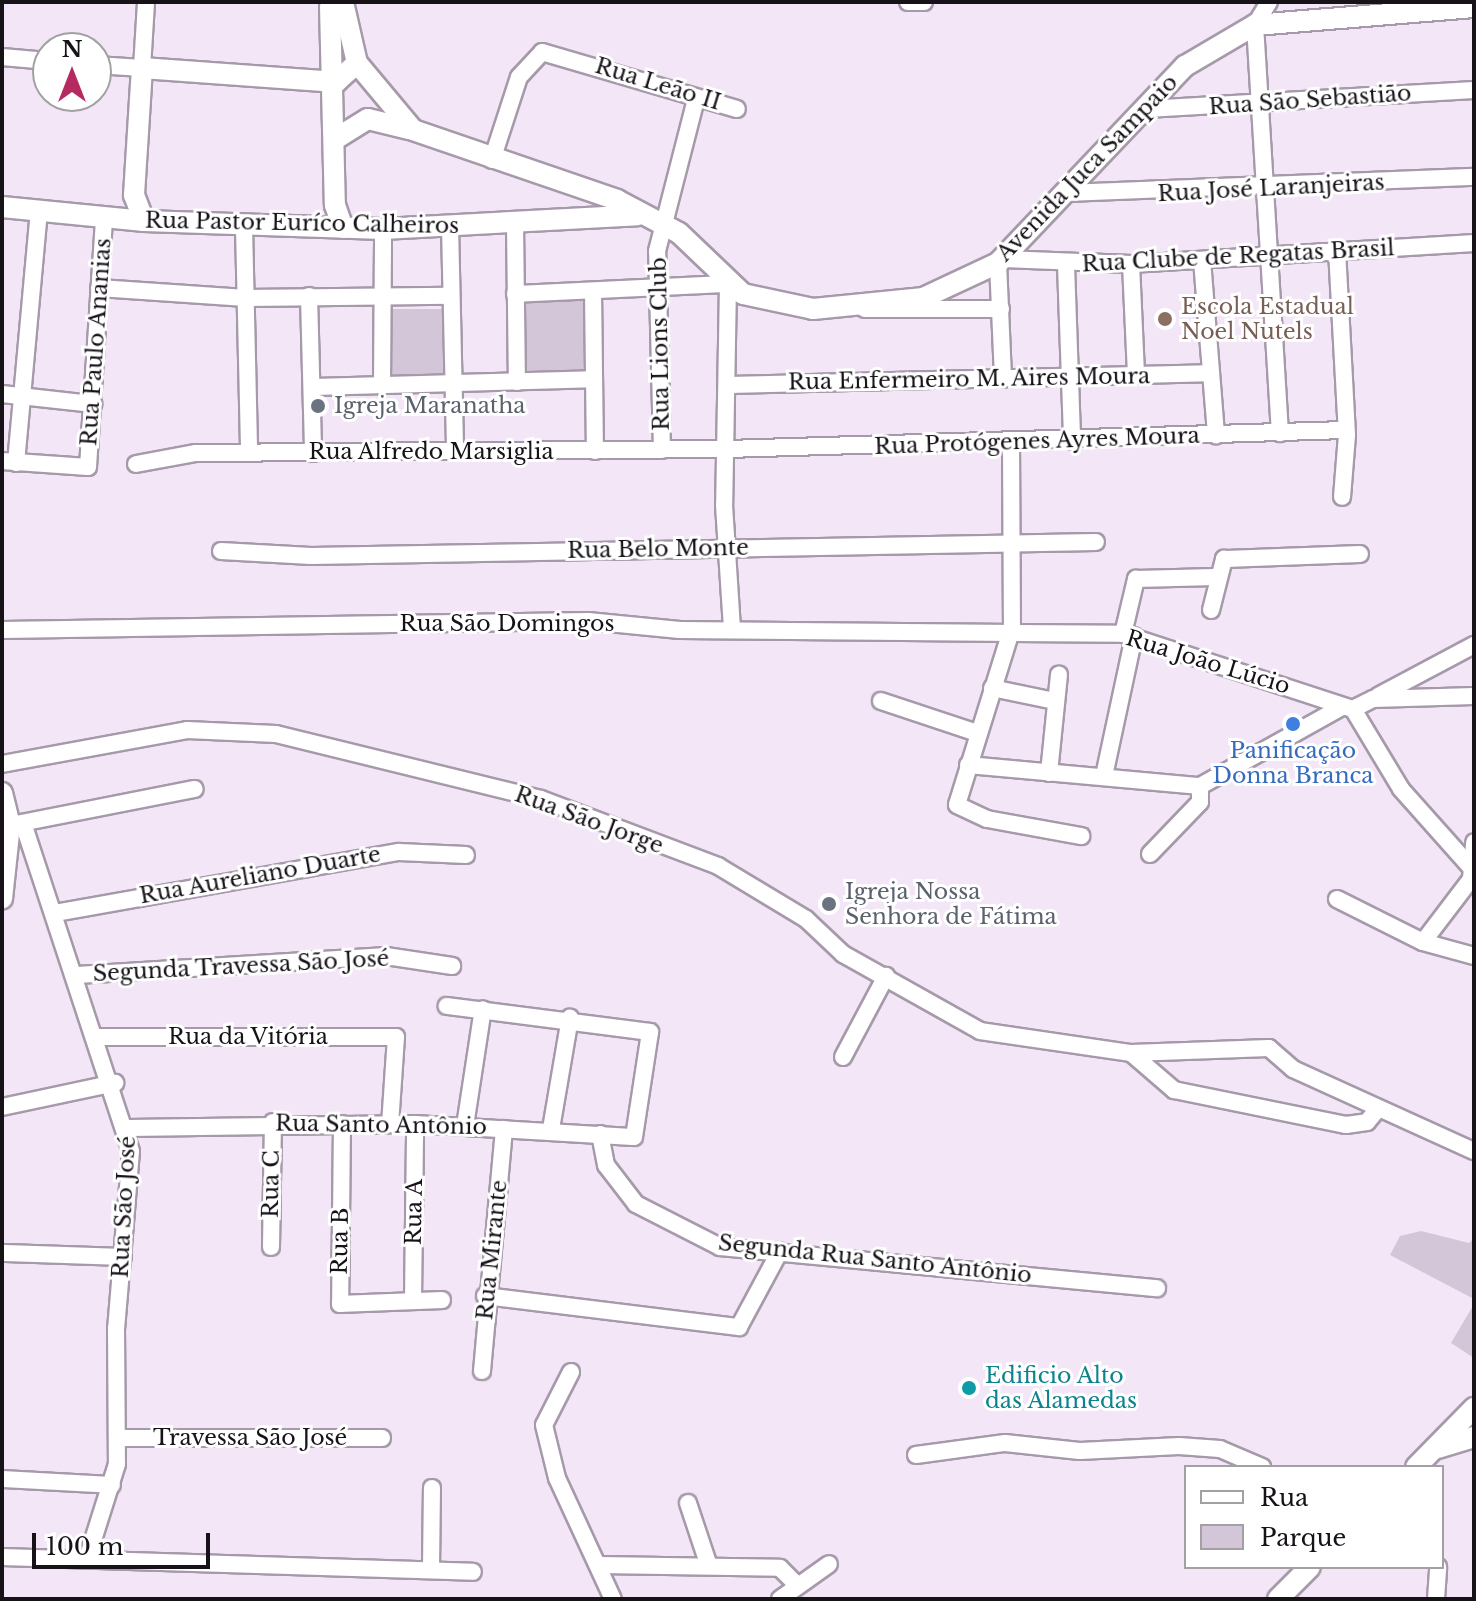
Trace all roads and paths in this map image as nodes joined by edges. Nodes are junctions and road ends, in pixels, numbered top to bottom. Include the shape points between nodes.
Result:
1 (146, 2) edge
2 (330, 2) edge
3 (343, 2) edge
4 (1269, 2) edge
5 (1474, 7) edge
6 (1255, 25) junction
7 (2, 57) edge
8 (32, 60) edge
9 (357, 63) junction
10 (112, 66) edge
11 (142, 68) junction
12 (336, 82) junction
13 (1474, 90) edge
14 (696, 99) junction
15 (1260, 105) junction
16 (737, 109) dead end
17 (1146, 109) junction
18 (413, 130) junction
19 (337, 138) junction
20 (492, 160) junction
21 (1474, 177) edge
22 (575, 185) junction
23 (1267, 189) junction
24 (1068, 193) junction
25 (134, 195) junction
26 (2, 207) edge
27 (39, 210) junction
28 (571, 217) junction
29 (112, 219) junction
30 (657, 219) junction
31 (144, 221) junction
32 (515, 224) junction
33 (450, 226) junction
34 (244, 227) junction
35 (334, 228) junction
36 (383, 229) junction
37 (1474, 243) edge
38 (1337, 250) junction
39 (1269, 255) junction
40 (1202, 260) junction
41 (1001, 261) junction
42 (1131, 264) junction
43 (1066, 265) junction
44 (728, 284) junction
45 (99, 288) junction
46 (657, 289) junction
47 (593, 291) junction
48 (515, 294) junction
49 (309, 296) junction
50 (451, 296) junction
51 (383, 297) junction
52 (246, 298) junction
53 (852, 307) junction
54 (1001, 309) junction
55 (1210, 373) junction
56 (1136, 375) junction
57 (1069, 376) junction
58 (593, 379) junction
59 (1003, 379) junction
60 (517, 382) junction
61 (453, 383) junction
62 (727, 385) junction
63 (382, 386) junction
64 (313, 387) junction
65 (2, 394) edge
66 (22, 396) junction
67 (93, 404) junction
68 (1346, 430) junction
69 (1280, 433) junction
70 (1216, 435) junction
71 (1072, 441) junction
72 (1011, 443) junction
73 (727, 449) junction
74 (662, 450) junction
75 (595, 451) junction
76 (455, 452) junction
77 (249, 453) junction
78 (313, 453) junction
79 (9, 462) edge
80 (136, 464) dead end
81 (1342, 497) dead end
82 (1013, 541) junction
83 (1096, 542) dead end
84 (727, 547) junction
85 (221, 551) dead end
86 (1360, 554) dead end
87 (1215, 577) junction
88 (1211, 610) dead end
89 (1012, 628) junction
90 (732, 629) junction
91 (2, 630) edge
92 (1129, 635) junction
93 (1474, 645) edge
94 (1059, 675) dead end
95 (992, 688) junction
96 (1474, 696) edge
97 (1373, 699) junction
98 (881, 701) dead end
99 (1055, 701) junction
100 (1348, 708) junction
101 (977, 733) junction
102 (2, 764) edge
103 (968, 765) junction
104 (1049, 773) junction
105 (1104, 776) junction
106 (1200, 786) junction
107 (195, 789) dead end
108 (2, 793) edge
109 (17, 824) junction
110 (1081, 836) dead end
111 (1474, 842) edge
112 (1150, 854) dead end
113 (466, 855) dead end
114 (1472, 870) edge
115 (2, 899) edge
116 (1337, 899) dead end
117 (55, 913) junction
118 (1423, 942) junction
119 (1474, 956) edge
120 (452, 966) dead end
121 (77, 975) junction
122 (886, 976) junction
123 (447, 1006) dead end
124 (483, 1009) junction
125 (570, 1018) junction
126 (99, 1037) junction
127 (1131, 1053) junction
128 (843, 1057) dead end
129 (115, 1083) junction
130 (2, 1107) edge
131 (1378, 1109) junction
132 (273, 1122) junction
133 (342, 1124) junction
134 (390, 1124) junction
135 (415, 1124) junction
136 (465, 1126) junction
137 (129, 1128) junction
138 (504, 1129) junction
139 (551, 1129) junction
140 (600, 1134) junction
141 (1474, 1151) edge
142 (271, 1247) dead end
143 (780, 1251) junction
144 (2, 1253) edge
145 (123, 1257) junction
146 (1157, 1288) dead end
147 (485, 1296) junction
148 (413, 1300) junction
149 (442, 1300) dead end
150 (482, 1371) dead end
151 (571, 1372) dead end
152 (1474, 1408) edge
153 (1474, 1437) edge
154 (117, 1438) junction
155 (382, 1438) dead end
156 (1434, 1450) junction
157 (916, 1455) dead end
158 (1257, 1465) edge
159 (1418, 1465) edge
160 (2, 1479) edge
161 (112, 1485) junction
162 (432, 1488) dead end
163 (688, 1503) dead end
164 (88, 1556) junction
165 (2, 1557) edge
166 (708, 1563) junction
167 (829, 1564) dead end
168 (599, 1565) junction
169 (431, 1568) junction
170 (1308, 1569) edge
171 (1438, 1569) edge
172 (473, 1572) dead end
173 (798, 1586) junction
174 (612, 1599) edge
175 (780, 1599) edge
176 (1278, 1599) edge
177 (1436, 1599) edge

1 - 11 street
2 - 12 main road
3 - 9 main road, Avenida Juca Sampaio
4 - 6 street
5 - 6 main road, Avenida Juca Sampaio
6 - 15 street
6 - 17 main road, Avenida Juca Sampaio via 1198,54
7 - 8 street
9 - 12 main road
9 - 18 main road, Avenida Juca Sampaio
10 - 11 street
11 - 12 main road
11 - 25 main road
12 - 19 main road
13 - 15 street, Rua São Sebastião
14 - 16 street, Rua Leão II
14 - 20 street, Rua Leão II via 550,51 526,63
14 - 30 street, Rua Lions Club
15 - 17 street, Rua São Sebastião
15 - 23 street
17 - 24 main road, Avenida Juca Sampaio
18 - 19 main road via 368,119
18 - 20 main road, Avenida Juca Sampaio
19 - 35 main road
20 - 22 main road, Avenida Juca Sampaio
21 - 23 street, Rua José Laranjeiras
22 - 28 main road via 579,201
22 - 30 main road, Avenida Juca Sampaio
23 - 24 street, Rua José Laranjeiras
23 - 39 street
24 - 41 main road, Avenida Juca Sampaio
25 - 29 main road
25 - 31 main road
26 - 27 main road, Rua Pastor Euríco Calheiros
27 - 29 main road, Rua Pastor Euríco Calheiros
27 - 66 street
28 - 30 main road, Rua Pastor Euríco Calheiros
28 - 32 main road, Rua Pastor Euríco Calheiros
29 - 31 main road, Rua Pastor Euríco Calheiros
29 - 45 street, Rua Paulo Ananias
30 - 44 main road, Avenida Juca Sampaio
30 - 46 street, Rua Lions Club
31 - 34 main road, Rua Pastor Euríco Calheiros
32 - 33 main road, Rua Pastor Euríco Calheiros
32 - 48 street
33 - 36 main road, Rua Pastor Euríco Calheiros
33 - 50 street
34 - 35 main road, Rua Pastor Euríco Calheiros
34 - 52 street
35 - 36 main road, Rua Pastor Euríco Calheiros
36 - 51 street
37 - 38 street, Rua Clube de Regatas Brasil
38 - 39 street, Rua Clube de Regatas Brasil
38 - 68 street
39 - 40 street, Rua Clube de Regatas Brasil
39 - 69 street
40 - 42 street, Rua Clube de Regatas Brasil
40 - 55 street
41 - 43 street, Rua Clube de Regatas Brasil
41 - 53 main road, Avenida Juca Sampaio via 923,298
41 - 54 street
42 - 43 street, Rua Clube de Regatas Brasil
42 - 56 street
43 - 57 street
44 - 46 street
44 - 53 main road, Avenida Juca Sampaio via 770,305
44 - 62 street
45 - 52 street
45 - 67 street, Rua Paulo Ananias
46 - 47 street
46 - 74 street, Rua Lions Club
47 - 48 street
47 - 58 street
48 - 60 street
49 - 51 street
49 - 52 street
49 - 64 street
50 - 51 street
50 - 61 street
51 - 63 street
52 - 77 street
53 - 54 street
54 - 59 street
55 - 56 street, Rua Enfermeiro M. Aires Moura
55 - 70 street
56 - 57 street, Rua Enfermeiro M. Aires Moura
57 - 59 street, Rua Enfermeiro M. Aires Moura
57 - 71 street
58 - 60 street
58 - 75 street
59 - 62 street, Rua Enfermeiro M. Aires Moura
60 - 61 street
61 - 63 street
61 - 76 street
62 - 73 street
63 - 64 street
64 - 78 street
65 - 66 street
66 - 67 street
66 - 79 street
67 - 79 street, Rua Paulo Ananias via 88,467
68 - 69 street, Rua Protógenes Ayres Moura
68 - 81 street
69 - 70 street, Rua Protógenes Ayres Moura
70 - 71 street, Rua Protógenes Ayres Moura
71 - 72 street, Rua Protógenes Ayres Moura
72 - 73 street, Rua Protógenes Ayres Moura
72 - 82 street
73 - 74 street, Rua Alfredo Marsiglia
73 - 84 street
74 - 75 street, Rua Alfredo Marsiglia
75 - 76 street, Rua Alfredo Marsiglia
76 - 78 street, Rua Alfredo Marsiglia
77 - 78 street, Rua Alfredo Marsiglia
77 - 80 street, Rua Alfredo Marsiglia via 174,454
82 - 83 street, Rua Belo Monte
82 - 84 street, Rua Belo Monte
82 - 89 street
84 - 85 street, Rua Belo Monte
84 - 90 street
86 - 87 street via 1227,558
87 - 88 street
87 - 92 street via 1136,579
89 - 90 street, Rua São Domingos
89 - 92 street, Rua João Lúcio
89 - 95 street
90 - 91 street, Rua São Domingos via 588,621
92 - 100 street, Rua João Lúcio
92 - 105 street
93 - 97 street
94 - 99 street
95 - 99 street
95 - 101 street
96 - 97 street
97 - 100 street
98 - 101 street
99 - 104 street
100 - 106 street
100 - 114 street via 1401,789
101 - 103 street
102 - 122 street, Rua São Jorge via 187,730 315,743 437,779 541,799 718,866
103 - 104 street
103 - 110 street via 957,805 987,819
104 - 105 street
105 - 106 street
106 - 112 street via 1200,802
107 - 109 street
108 - 109 main road
109 - 115 main road
109 - 117 street, Rua São José
111 - 114 street
113 - 117 street, Rua Aureliano Duarte via 399,852
114 - 118 street
116 - 118 street
117 - 121 street, Rua São José
118 - 119 street
120 - 121 street, Segunda Travessa São José via 386,956
121 - 126 street, Rua São José
122 - 127 street, Rua São Jorge via 1001,1039
122 - 128 street
123 - 124 street
124 - 125 street
124 - 136 street
125 - 139 street
125 - 140 street, Rua Santo Antônio via 650,1032 634,1137
126 - 129 street, Rua São José
126 - 134 street, Rua da Vitória via 396,1037
127 - 131 street, Rua São Jorge via 1269,1048 1293,1069
127 - 131 street via 1174,1090 1346,1125 1367,1122
129 - 130 street
129 - 137 street, Rua São José
131 - 141 street, Rua São Jorge
132 - 133 street, Rua Santo Antônio
132 - 137 street, Rua Santo Antônio
132 - 142 street, Rua C
133 - 134 street, Rua Santo Antônio
133 - 148 street, Rua B via 340,1304
134 - 135 street, Rua Santo Antônio
135 - 136 street, Rua Santo Antônio
135 - 148 street, Rua A
136 - 138 street, Rua Santo Antônio
137 - 145 street, Rua São José
138 - 139 street, Rua Santo Antônio
138 - 147 street, Rua Mirante
139 - 140 street, Rua Santo Antônio
140 - 143 street, Segunda Rua Santo Antônio via 617,1185 660,1220 720,1247
143 - 146 street, Segunda Rua Santo Antônio
143 - 147 street via 739,1327
144 - 145 street
145 - 154 street, Rua São José
147 - 150 street, Rua Mirante
148 - 149 street, Rua B
151 - 168 street via 544,1425 557,1478
152 - 156 main road
153 - 156 main road
154 - 155 street, Travessa São José
154 - 161 street, Rua São José
156 - 159 main road
157 - 158 street via 1005,1443 1080,1451 1187,1446 1220,1449
160 - 161 street
161 - 164 street, Rua São José
162 - 169 street
163 - 166 street
164 - 165 street
164 - 169 street
166 - 168 street
166 - 173 street via 780,1568
167 - 173 street
168 - 174 street
169 - 172 street
170 - 176 main road
171 - 177 street
173 - 175 street

